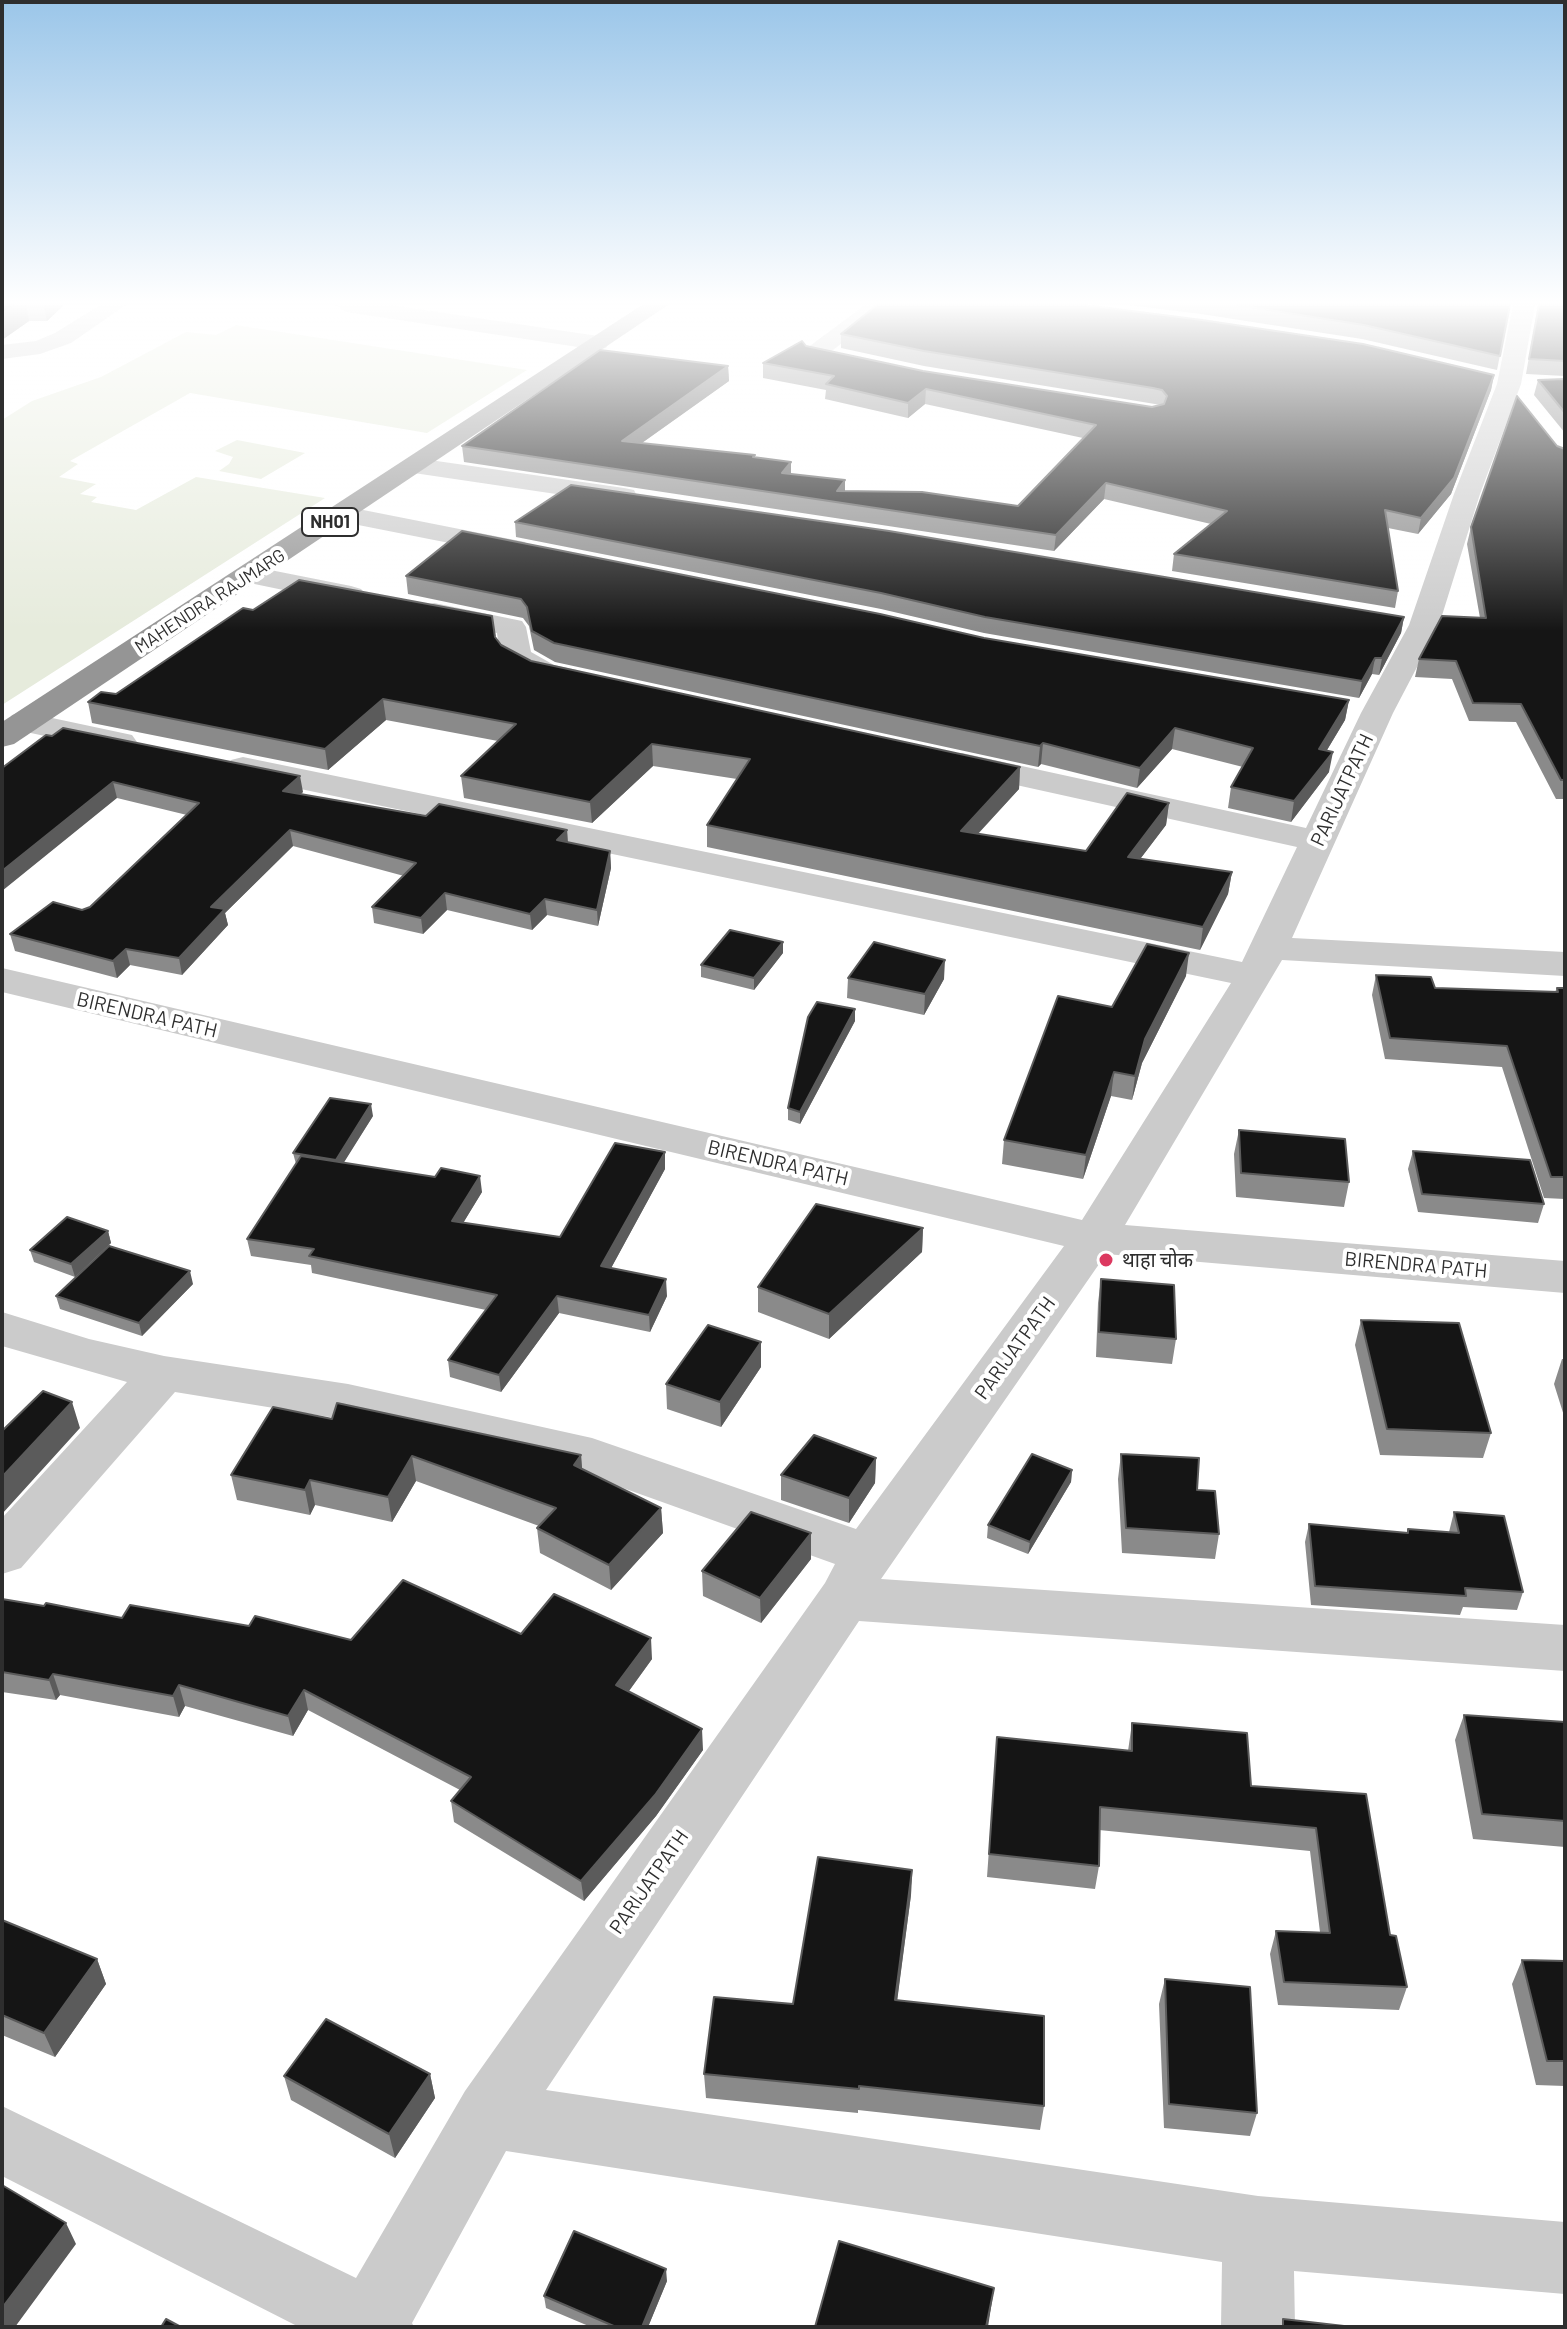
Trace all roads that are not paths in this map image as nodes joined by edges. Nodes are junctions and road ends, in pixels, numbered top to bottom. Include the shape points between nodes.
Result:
1 (493, 414) edge
2 (1501, 414) edge
3 (416, 466) junction
4 (653, 500) edge
5 (343, 514) junction
6 (543, 554) edge
7 (250, 575) junction
8 (590, 682) edge
9 (13, 730) edge
10 (147, 747) edge
11 (931, 756) edge
12 (209, 760) edge
13 (1319, 841) junction
14 (1261, 962) junction
15 (1565, 964) edge
16 (2, 980) edge
17 (1094, 1238) junction
18 (1565, 1277) edge
19 (2, 1329) edge
20 (164, 1373) junction
21 (2, 1553) edge
22 (856, 1576) junction
23 (1565, 1648) edge
24 (489, 2115) junction
25 (2, 2140) edge
26 (1258, 2232) junction
27 (1565, 2258) edge
28 (375, 2324) edge
29 (1258, 2327) edge

1 - 3 highway, MAHENDRA RAJMARG / NH01
2 - 13 street, PARIJATPATH via 1408,622 1362,710
3 - 4 street
3 - 5 highway, MAHENDRA RAJMARG / NH01
5 - 6 street
5 - 7 highway, MAHENDRA RAJMARG / NH01
7 - 8 street via 511,627 516,657 544,672
7 - 9 highway, MAHENDRA RAJMARG / NH01
9 - 10 street
11 - 13 street
12 - 14 street
13 - 14 street, PARIJATPATH
14 - 15 street
14 - 17 street, PARIJATPATH
16 - 17 street, BIRENDRA PATH
17 - 18 street, BIRENDRA PATH
17 - 22 street, PARIJATPATH
19 - 20 street
20 - 21 street
20 - 22 street via 348,1402 592,1457
22 - 23 street
22 - 24 street, PARIJATPATH
24 - 26 street
24 - 28 street, PARIJATPATH
25 - 28 street
26 - 27 street
26 - 29 street

